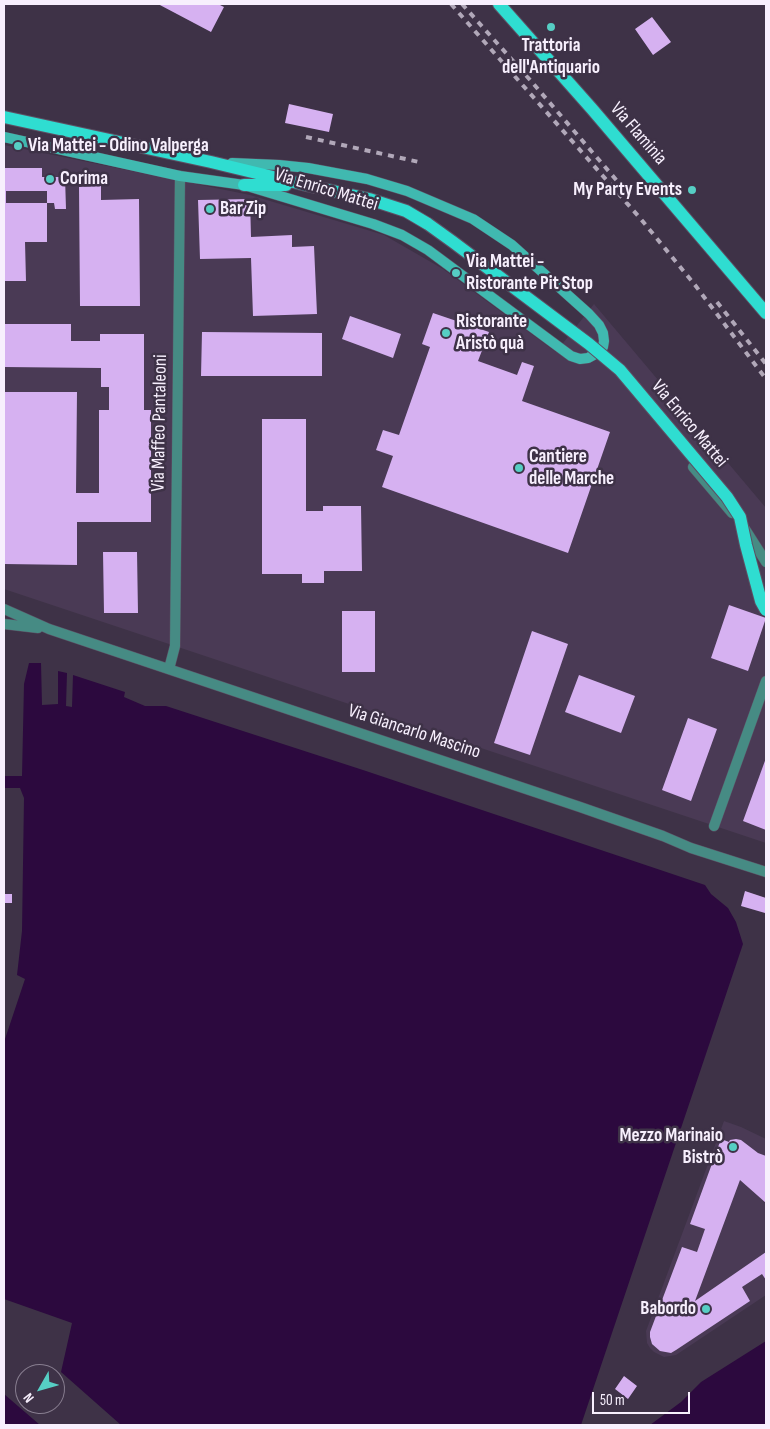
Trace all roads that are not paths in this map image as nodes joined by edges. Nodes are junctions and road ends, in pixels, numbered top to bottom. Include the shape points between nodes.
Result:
1 (499, 4) edge
2 (4, 117) edge
3 (4, 137) edge
4 (211, 162) junction
5 (180, 176) junction
6 (244, 185) junction
7 (306, 185) junction
8 (766, 313) edge
9 (599, 352) junction
10 (766, 562) edge
11 (4, 609) edge
12 (766, 610) edge
13 (4, 624) edge
14 (49, 629) junction
15 (169, 669) junction
16 (766, 681) edge
17 (714, 826) dead end
18 (766, 872) edge

1 - 8 main road, Via Flaminia
2 - 4 main road, Via Enrico Mattei
3 - 5 street, Via Enrico Mattei
4 - 7 main road, Via Enrico Mattei
4 - 9 street, Via Enrico Mattei via 308,168 367,179 407,191 473,219 512,244 589,314 603,333 604,341
5 - 6 street, Via Enrico Mattei
5 - 15 street, Via Maffeo Pantaleoni via 175,646
6 - 7 main road
6 - 9 street, Via Enrico Mattei via 402,235 428,250 571,356 580,359
7 - 12 main road, Via Enrico Mattei, bridge via 406,211 453,242 620,370 740,517
9 - 10 street, Via Enrico Mattei via 747,531
11 - 14 street, Via Giancarlo Mascino
13 - 14 street, Via Giancarlo Mascino
14 - 15 street, Via Giancarlo Mascino
15 - 18 street, Via Giancarlo Mascino
16 - 17 street

